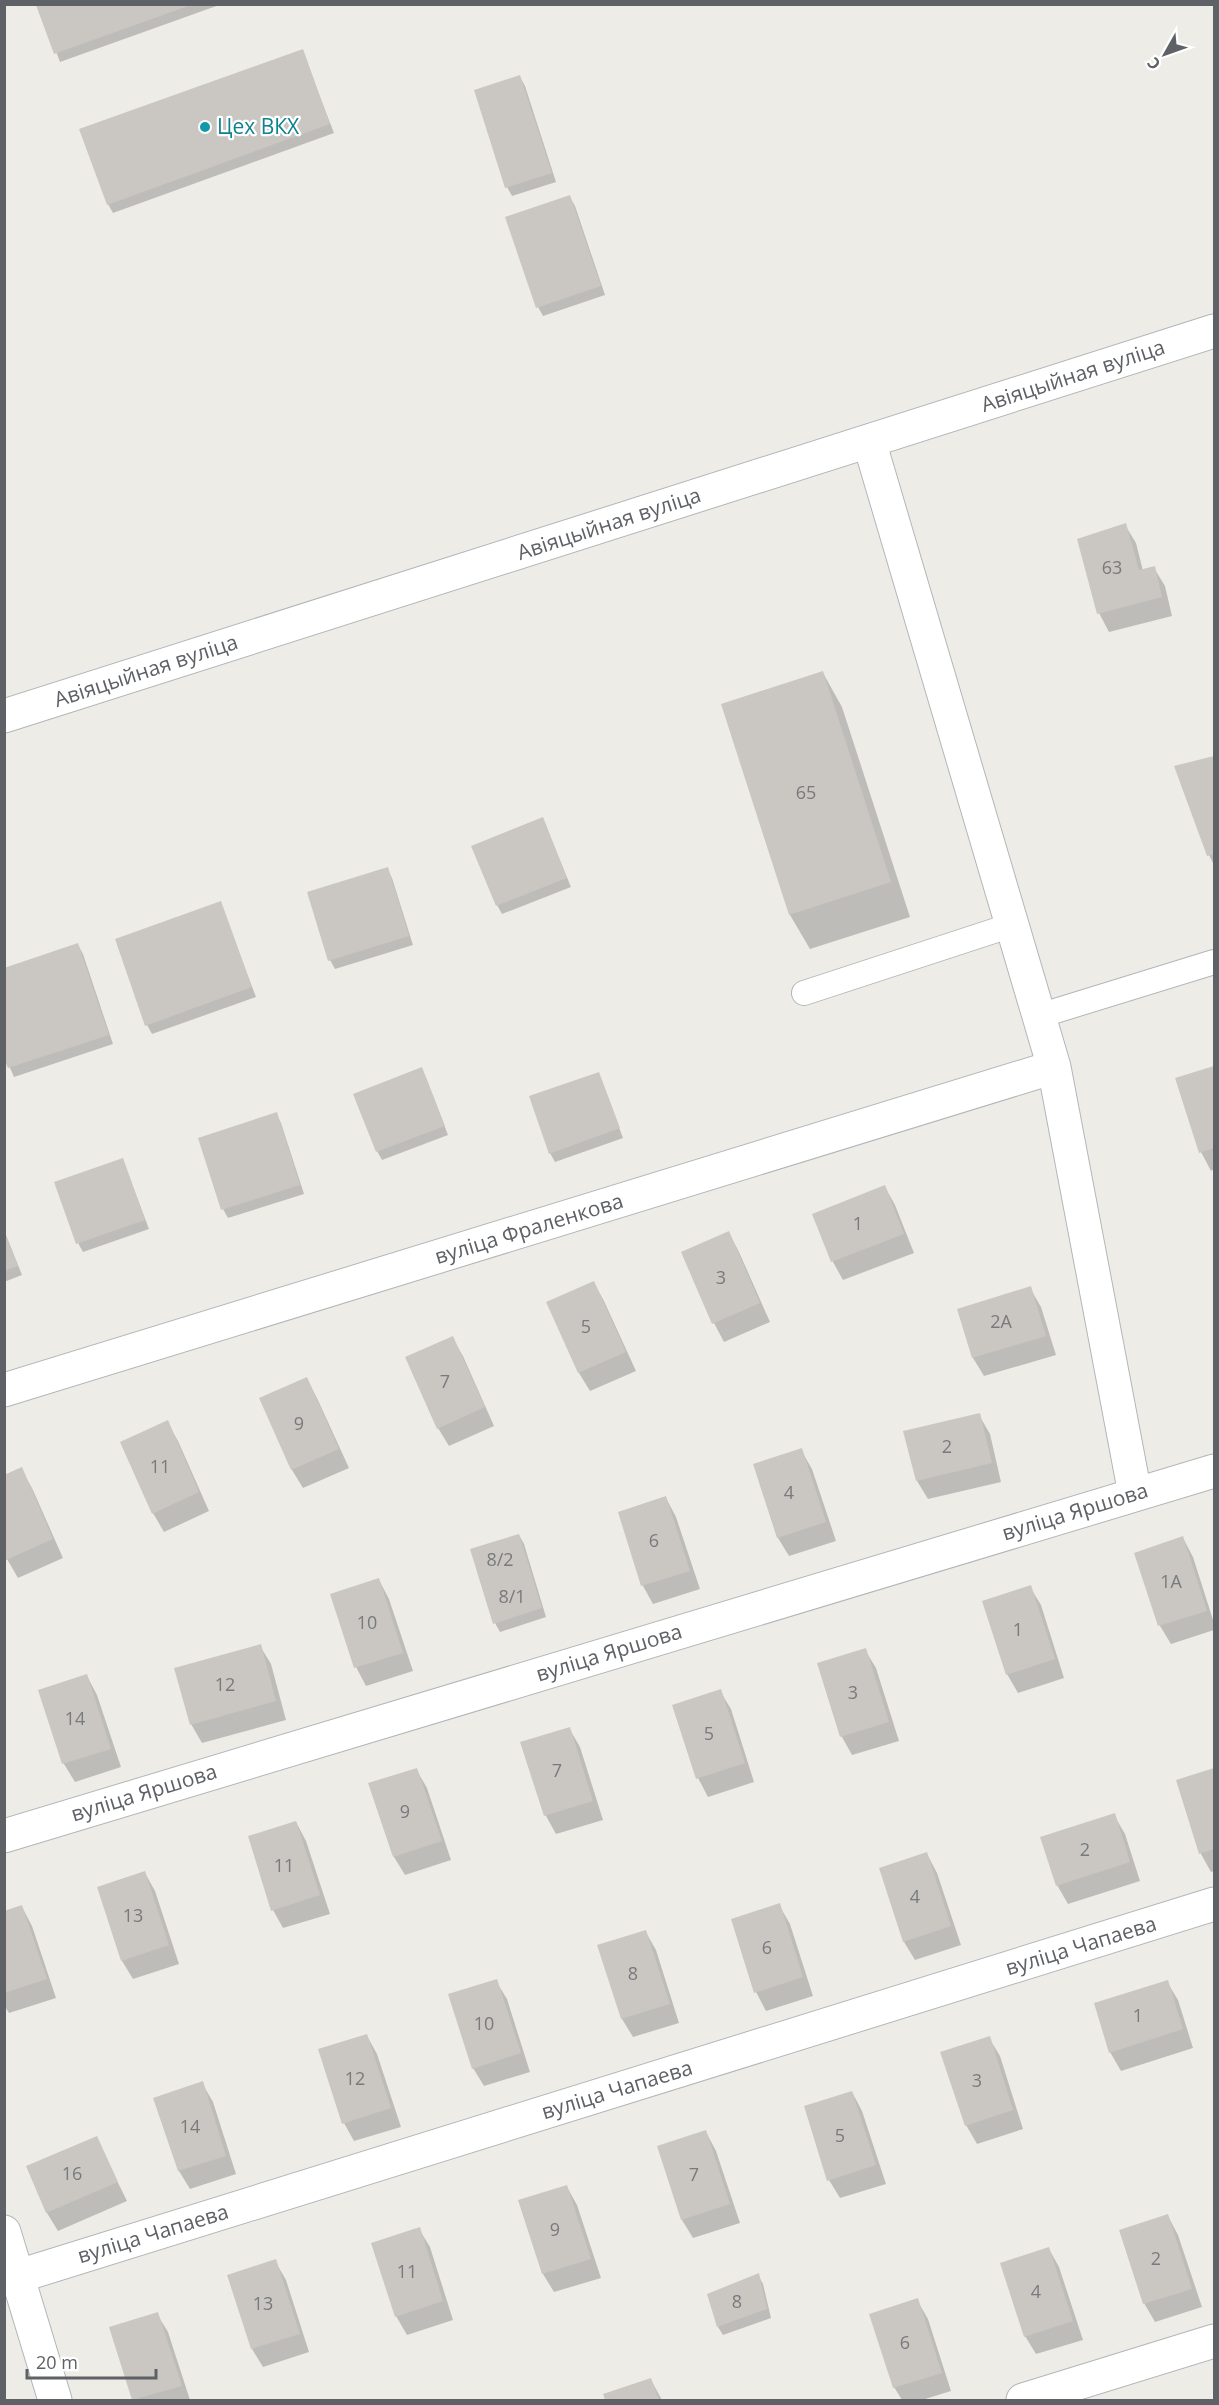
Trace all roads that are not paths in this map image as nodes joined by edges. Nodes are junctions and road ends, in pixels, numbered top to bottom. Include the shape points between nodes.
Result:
1 (1215, 331) edge
2 (869, 441) junction
3 (4, 716) edge
4 (1012, 925) junction
5 (1215, 962) edge
6 (804, 993) dead end
7 (1039, 1016) junction
8 (1054, 1067) junction
9 (4, 1390) edge
10 (1215, 1471) edge
11 (1135, 1494) junction
12 (4, 1836) edge
13 (1215, 1904) edge
14 (4, 2232) edge
15 (19, 2276) junction
16 (1215, 2341) edge
17 (55, 2400) edge
18 (1023, 2400) edge

1 - 2 street, Авіяцыйная вуліца
2 - 3 street, Авіяцыйная вуліца
2 - 4 street
4 - 6 lane
4 - 7 street
5 - 7 lane
7 - 8 street
8 - 9 street, вуліца Фраленкова
8 - 11 street
10 - 11 street, вуліца Яршова
11 - 12 street, вуліца Яршова
13 - 15 street, вуліца Чапаева
14 - 15 street
15 - 17 street
16 - 18 street

